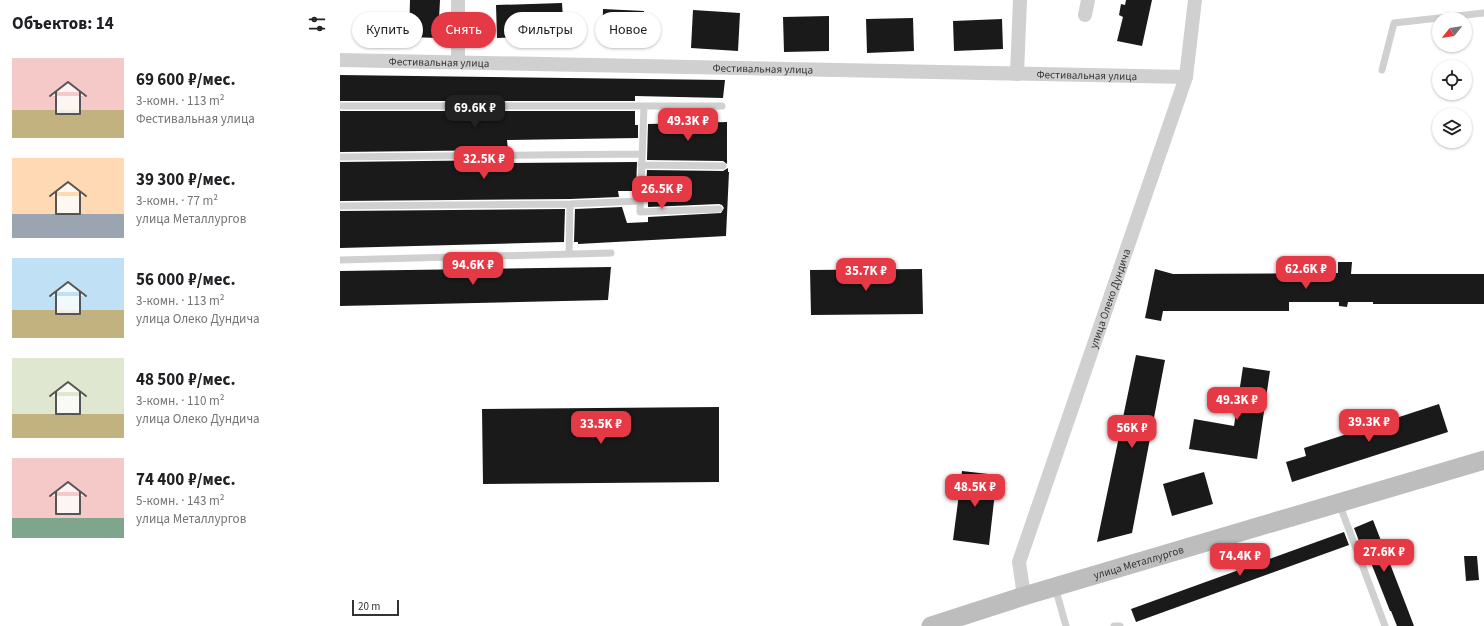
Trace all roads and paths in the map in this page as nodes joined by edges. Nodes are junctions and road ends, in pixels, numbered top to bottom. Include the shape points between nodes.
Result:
1 (458, 0) edge
2 (1020, 0) edge
3 (1088, 0) edge
4 (1195, 0) edge
5 (1484, 13) edge
6 (1085, 16) dead end
7 (340, 60) edge
8 (458, 62) junction
9 (1382, 70) dead end
10 (1017, 74) junction
11 (1186, 77) junction
12 (340, 106) edge
13 (644, 106) junction
14 (722, 106) dead end
15 (642, 154) junction
16 (340, 157) edge
17 (642, 165) junction
18 (723, 166) dead end
19 (640, 201) junction
20 (570, 204) junction
21 (340, 206) edge
22 (719, 209) dead end
23 (611, 253) dead end
24 (569, 254) junction
25 (340, 260) edge
26 (1484, 460) edge
27 (1339, 502) junction
28 (1055, 586) junction
29 (1024, 596) junction
30 (931, 626) edge
31 (1066, 626) edge
32 (1114, 626) edge
33 (1120, 626) edge
34 (1386, 626) edge

1 - 8 street
2 - 10 street
3 - 6 street
4 - 11 street, улица Олеко Дундича
5 - 9 lane via 1394,23
7 - 8 street, Фестивальная улица
8 - 10 street, Фестивальная улица
10 - 11 street, Фестивальная улица
11 - 29 street, улица Олеко Дундича via 1019,562
12 - 13 lane
13 - 14 lane
13 - 15 lane
15 - 16 lane
15 - 17 lane
17 - 18 lane
17 - 19 lane
19 - 20 lane
19 - 22 lane via 640,212
20 - 21 lane
20 - 24 lane
23 - 24 lane
24 - 25 lane
26 - 27 main road, улица Металлургов
27 - 28 main road, улица Металлургов
27 - 34 lane
28 - 29 main road, улица Металлургов
28 - 31 lane
29 - 30 main road, улица Металлургов
32 - 33 lane

